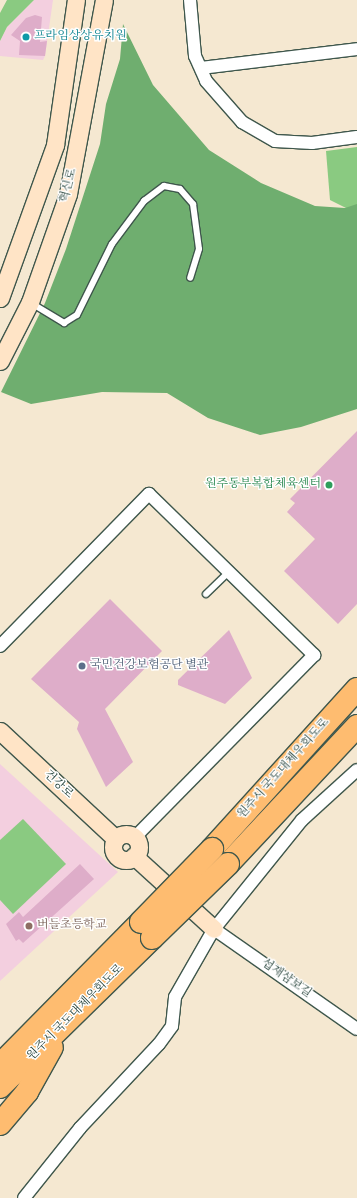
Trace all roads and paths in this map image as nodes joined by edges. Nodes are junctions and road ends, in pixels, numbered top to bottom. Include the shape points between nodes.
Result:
1 (76, 0) edge
2 (104, 0) edge
3 (190, 0) edge
4 (357, 49) edge
5 (201, 68) junction
6 (357, 137) edge
7 (190, 278) dead end
8 (0, 298) edge
9 (30, 302) junction
10 (0, 361) edge
11 (229, 572) junction
12 (206, 594) dead end
13 (0, 646) edge
14 (357, 689) edge
15 (357, 726) edge
16 (0, 731) edge
17 (357, 770) edge
18 (134, 837) junction
19 (116, 839) junction
20 (134, 856) junction
21 (214, 929) junction
22 (146, 930) junction
23 (54, 1025) junction
24 (357, 1029) edge
25 (0, 1054) edge
26 (0, 1065) edge
27 (0, 1087) edge
28 (0, 1124) edge
29 (24, 1198) edge

1 - 8 street via 54,145
2 - 9 street, 혁신로 via 68,194
3 - 5 street via 195,56
4 - 5 street
5 - 6 street via 206,81 242,122 275,141 312,143
7 - 9 lane via 199,249 194,204 180,190 164,186 144,201 112,244 77,316 64,323
9 - 10 street, 혁신로
11 - 12 lane
11 - 13 street via 150,494
11 - 18 street via 314,655
14 - 22 highway, 원주시 국도대체우회도로, bridge via 212,849
15 - 22 highway, 원주시 국도대체우회도로, bridge via 228,864
16 - 19 street, 건강로
17 - 21 street via 302,820
18 - 19 street via 127,834
18 - 20 street via 138,845
19 - 20 street via 116,854 127,859
20 - 21 street
21 - 24 street, 섭재삼보길
21 - 29 street via 175,997 172,1026 159,1044 80,1128
22 - 23 highway, 원주시 국도대체우회도로
23 - 25 highway
23 - 26 highway, 원주시 국도대체우회도로
23 - 27 highway, 원주시 국도대체우회도로
23 - 28 highway via 27,1092

